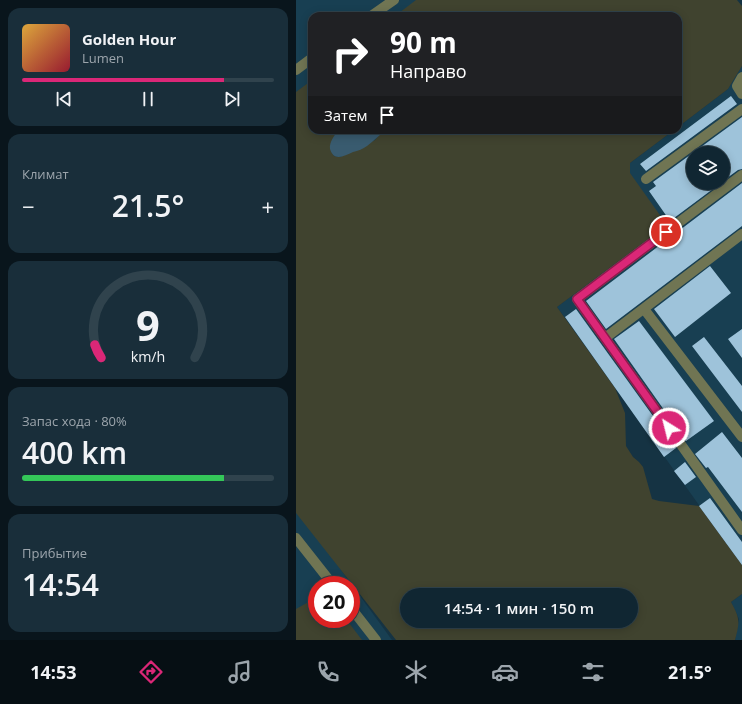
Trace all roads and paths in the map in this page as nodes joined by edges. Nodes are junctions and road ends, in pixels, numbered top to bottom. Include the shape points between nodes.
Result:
1 (394, 0) edge
2 (377, 12) edge
3 (308, 61) edge
4 (296, 70) edge
5 (742, 77) edge
6 (742, 94) edge
7 (742, 109) edge
8 (742, 175) edge
9 (646, 179) dead end
10 (742, 234) edge
11 (644, 309) junction
12 (605, 338) junction
13 (742, 437) edge
14 (742, 530) edge
15 (296, 538) edge
16 (326, 576) edge
17 (360, 620) edge
18 (376, 640) edge

1 - 2 lane
3 - 4 lane
5 - 6 lane via 737,86
7 - 9 lane
8 - 12 lane via 577,299
10 - 11 lane
11 - 12 lane
11 - 13 lane
12 - 14 lane
15 - 16 lane
17 - 18 lane

